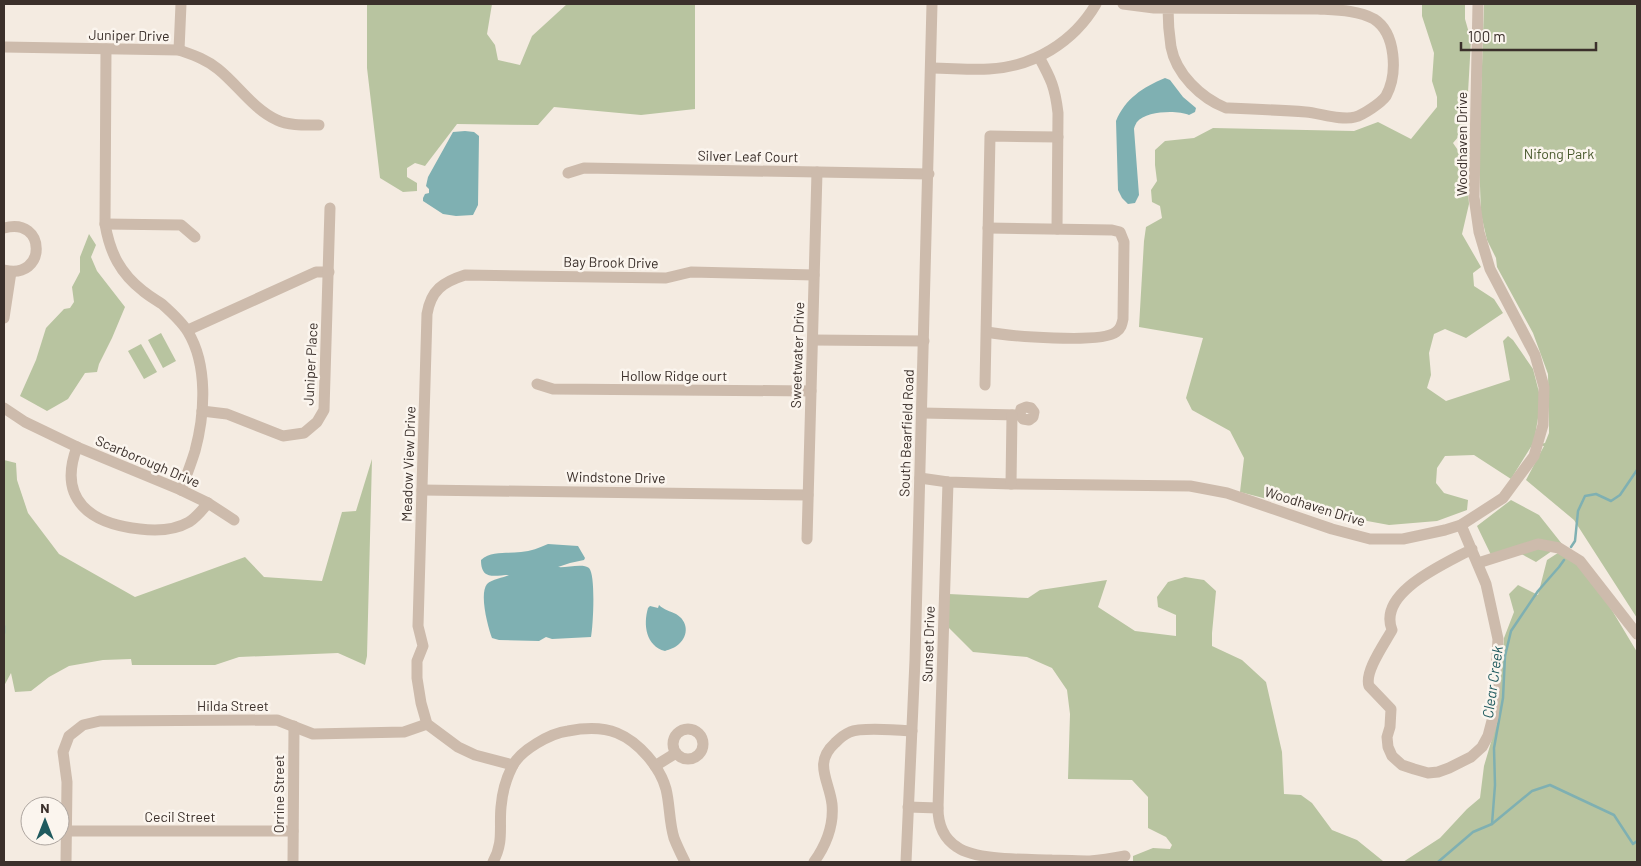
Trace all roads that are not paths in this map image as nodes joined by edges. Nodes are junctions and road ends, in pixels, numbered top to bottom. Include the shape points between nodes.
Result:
1 (180, 4) edge
2 (932, 4) edge
3 (1096, 4) edge
4 (1123, 4) edge
5 (1478, 4) edge
6 (1168, 8) junction
7 (1362, 9) edge
8 (4, 47) edge
9 (106, 49) junction
10 (179, 50) junction
11 (1039, 57) junction
12 (931, 68) junction
13 (319, 125) dead end
14 (1058, 137) junction
15 (817, 172) junction
16 (568, 173) dead end
17 (929, 174) junction
18 (330, 208) dead end
19 (105, 224) junction
20 (4, 228) edge
21 (988, 228) junction
22 (1057, 229) junction
23 (195, 237) dead end
24 (7, 271) edge
25 (328, 272) junction
26 (814, 274) junction
27 (440, 286) joint
28 (4, 318) edge
29 (188, 330) junction
30 (986, 332) junction
31 (813, 340) junction
32 (924, 341) junction
33 (537, 384) dead end
34 (985, 384) dead end
35 (811, 390) junction
36 (4, 408) edge
37 (202, 412) junction
38 (922, 413) junction
39 (77, 447) junction
40 (920, 478) junction
41 (948, 482) junction
42 (1011, 484) junction
43 (181, 490) junction
44 (422, 490) junction
45 (808, 495) junction
46 (208, 503) junction
47 (234, 520) dead end
48 (1461, 525) junction
49 (807, 539) dead end
50 (1472, 549) junction
51 (1478, 563) junction
52 (1637, 634) edge
53 (427, 724) junction
54 (294, 726) junction
55 (912, 731) junction
56 (676, 753) dead end
57 (513, 765) junction
58 (654, 766) junction
59 (67, 796) edge
60 (908, 807) junction
61 (938, 808) junction
62 (70, 831) edge
63 (293, 831) junction
64 (67, 846) edge
65 (1125, 856) dead end
66 (66, 862) edge
67 (293, 862) edge
68 (493, 862) edge
69 (685, 862) edge
70 (814, 862) edge
71 (906, 862) edge

1 - 10 street
2 - 12 street, South Bearfield Road
3 - 11 street via 1075,31
4 - 6 street
5 - 48 street, Woodhaven Drive via 1474,196 1479,232 1490,269 1535,355 1544,387 1544,406 1543,426 1534,456 1503,498
6 - 7 street
6 - 7 street via 1175,61 1194,87 1214,103 1226,108 1308,112 1343,118 1354,118 1376,105 1385,97 1392,82 1389,38 1383,27
8 - 9 street, Juniper Drive
9 - 10 street, Juniper Drive
9 - 19 street
10 - 13 street, Juniper Drive via 217,68 278,121
11 - 12 street via 988,69
11 - 14 street via 1056,97
12 - 17 street, South Bearfield Road
14 - 21 street via 990,136
14 - 22 street
15 - 16 street, Silver Leaf Court via 584,168
15 - 17 street, Silver Leaf Court
15 - 26 street, Sweetwater Drive
17 - 32 street, South Bearfield Road
18 - 25 street, Juniper Place
19 - 23 street via 181,226
19 - 29 street via 108,242 127,278 163,305
20 - 24 street via 19,226 26,229 36,241 37,249 32,263 26,268 19,272
21 - 22 street
21 - 30 street
22 - 30 street via 1120,232 1124,242 1122,326 1110,336 1096,337 1038,338
24 - 28 street
25 - 29 street via 316,272
25 - 37 street, Juniper Place via 324,410 317,422 304,433 283,436 227,414
26 - 27 street, Bay Brook Drive via 691,272 666,278 465,274
26 - 31 street, Sweetwater Drive
27 - 44 street, Meadow View Drive via 429,303 427,314
29 - 37 street via 200,363
30 - 34 street
31 - 32 street
31 - 35 street, Sweetwater Drive
32 - 38 street, South Bearfield Road
33 - 35 street, Hollow Ridge ourt via 553,389
35 - 45 street, Sweetwater Drive
36 - 39 street, Scarborough Drive
37 - 43 street via 195,450
38 - 40 street, South Bearfield Road
38 - 42 street via 1016,415
39 - 43 street, Scarborough Drive
39 - 46 street, Scarborough Drive via 70,472 74,492 92,516 106,522 149,530 173,528 197,517
40 - 41 street, Woodhaven Drive
40 - 55 street, South Bearfield Road
41 - 42 street, Woodhaven Drive
41 - 61 street, Sunset Drive
42 - 48 street, Woodhaven Drive via 1190,486 1227,493 1332,530 1370,538 1403,539
43 - 46 street, Scarborough Drive
44 - 45 street, Windstone Drive
44 - 53 street, Meadow View Drive via 418,626 423,646 417,661 417,678
45 - 49 street, Sweetwater Drive
46 - 47 street, Scarborough Drive
48 - 50 street
50 - 51 street
50 - 51 street via 1400,594 1389,615 1392,630 1369,670 1368,682 1372,690 1391,709 1387,738 1392,756 1402,765 1428,773 1472,757 1488,736 1493,718 1498,639
51 - 52 street via 1538,544 1559,548 1580,561
53 - 54 street, Hilda Street via 404,732 360,734 313,734
53 - 57 street via 458,747
54 - 59 street, Hilda Street via 277,720 100,721 83,726 69,736 63,752
54 - 63 street, Orrine Street
55 - 60 street, South Bearfield Road
55 - 70 street via 851,731 829,748 823,758 823,769 832,804 832,822
56 - 58 street
57 - 58 street via 546,738 583,728 617,733 635,744
57 - 68 street via 504,788 499,851
58 - 69 street via 666,787 674,838
60 - 61 street
60 - 71 street, South Bearfield Road
61 - 65 street, Sunset Drive via 938,821 949,841 970,853 1006,858 1090,861
62 - 63 street, Cecil Street
63 - 67 street, Orrine Street
64 - 66 street

